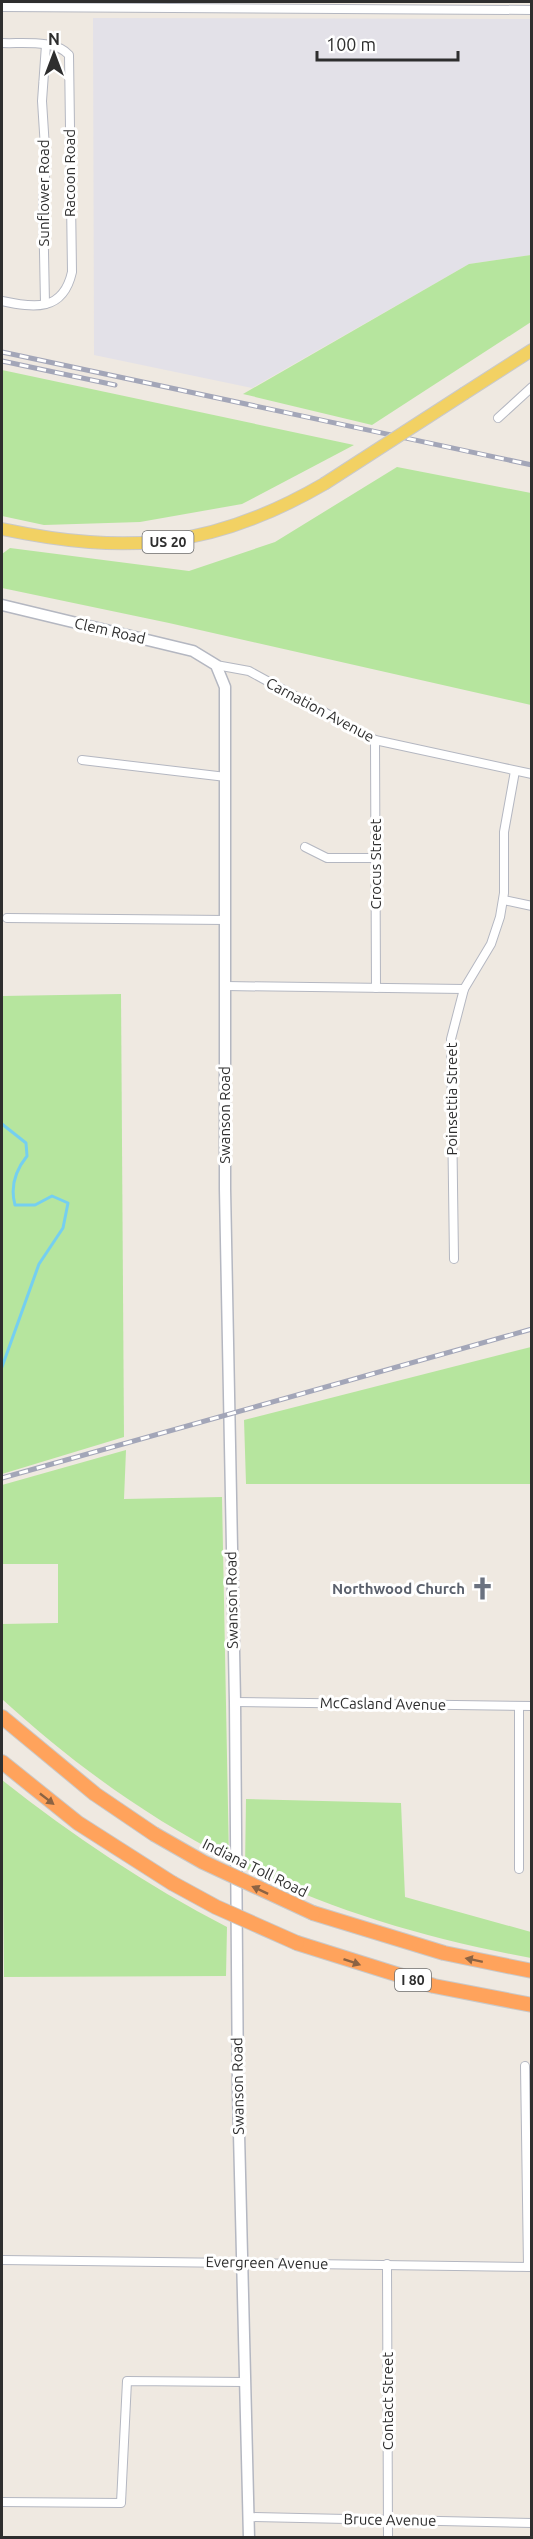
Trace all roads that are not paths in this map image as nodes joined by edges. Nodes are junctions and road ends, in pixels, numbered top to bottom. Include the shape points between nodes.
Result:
1 (173, 5) edge
2 (228, 5) edge
3 (339, 5) edge
4 (415, 5) edge
5 (474, 6) edge
6 (2, 7) edge
7 (531, 10) edge
8 (2, 43) edge
9 (46, 45) junction
10 (2, 301) edge
11 (45, 304) junction
12 (531, 350) edge
13 (531, 387) edge
14 (498, 418) dead end
15 (2, 529) edge
16 (2, 604) edge
17 (216, 665) junction
18 (375, 740) junction
19 (82, 760) dead end
20 (515, 771) junction
21 (531, 774) edge
22 (226, 777) junction
23 (305, 847) dead end
24 (376, 858) junction
25 (504, 900) junction
26 (531, 906) edge
27 (7, 918) dead end
28 (226, 920) junction
29 (226, 986) junction
30 (376, 988) junction
31 (464, 989) junction
32 (454, 1259) dead end
33 (235, 1702) junction
34 (519, 1706) junction
35 (531, 1706) edge
36 (2, 1717) edge
37 (2, 1762) edge
38 (519, 1869) dead end
39 (531, 1971) edge
40 (531, 2005) edge
41 (525, 2066) dead end
42 (2, 2260) edge
43 (241, 2264) junction
44 (387, 2264) junction
45 (530, 2267) edge
46 (244, 2382) junction
47 (2, 2502) edge
48 (249, 2517) junction
49 (388, 2520) junction
50 (531, 2523) edge
51 (249, 2538) edge
52 (388, 2538) edge

1 - 2 street
1 - 6 street
2 - 3 street
3 - 4 street
4 - 5 street
5 - 7 street
8 - 9 street
9 - 11 street, Sunflower Road via 42,101 46,164
9 - 11 street, Racoon Road via 63,50 70,63 72,272 65,291
10 - 11 street
12 - 15 main road, US 20, bridge via 324,484 260,518 213,533 130,544 82,543
13 - 14 street
16 - 17 street, Clem Road via 185,648
17 - 18 street, Carnation Avenue via 249,671
17 - 22 street, Swanson Road via 226,694
18 - 20 street, Carnation Avenue
18 - 24 street, Crocus Street
19 - 22 street
20 - 21 street, Carnation Avenue
20 - 25 street, Poinsettia Street via 504,832
22 - 28 street, Swanson Road
23 - 24 street via 327,858
24 - 30 street, Crocus Street
25 - 26 street
25 - 31 street, Poinsettia Street via 490,944
27 - 28 street
28 - 29 street, Swanson Road
29 - 30 street
29 - 33 street, Swanson Road via 225,1179
30 - 31 street
31 - 32 street, Poinsettia Street via 451,1047
33 - 34 street, McCasland Avenue
33 - 43 street, Swanson Road
34 - 35 street, McCasland Avenue
34 - 38 street
39 -> 36 highway, Indiana Toll Road / I 80, bridge via 444,1953 313,1913 213,1867 95,1794
37 -> 40 highway, I 80, bridge via 78,1823 216,1907 297,1943 434,1986
41 - 45 street
42 - 43 street, Evergreen Avenue
43 - 44 street, Evergreen Avenue
43 - 46 street, Swanson Road
44 - 45 street, Evergreen Avenue
44 - 49 street, Contact Street
46 - 47 street via 127,2381 121,2503
46 - 48 street, Swanson Road
48 - 49 street, Bruce Avenue
48 - 51 street, Swanson Road
49 - 50 street, Bruce Avenue
49 - 52 street, Contact Street

